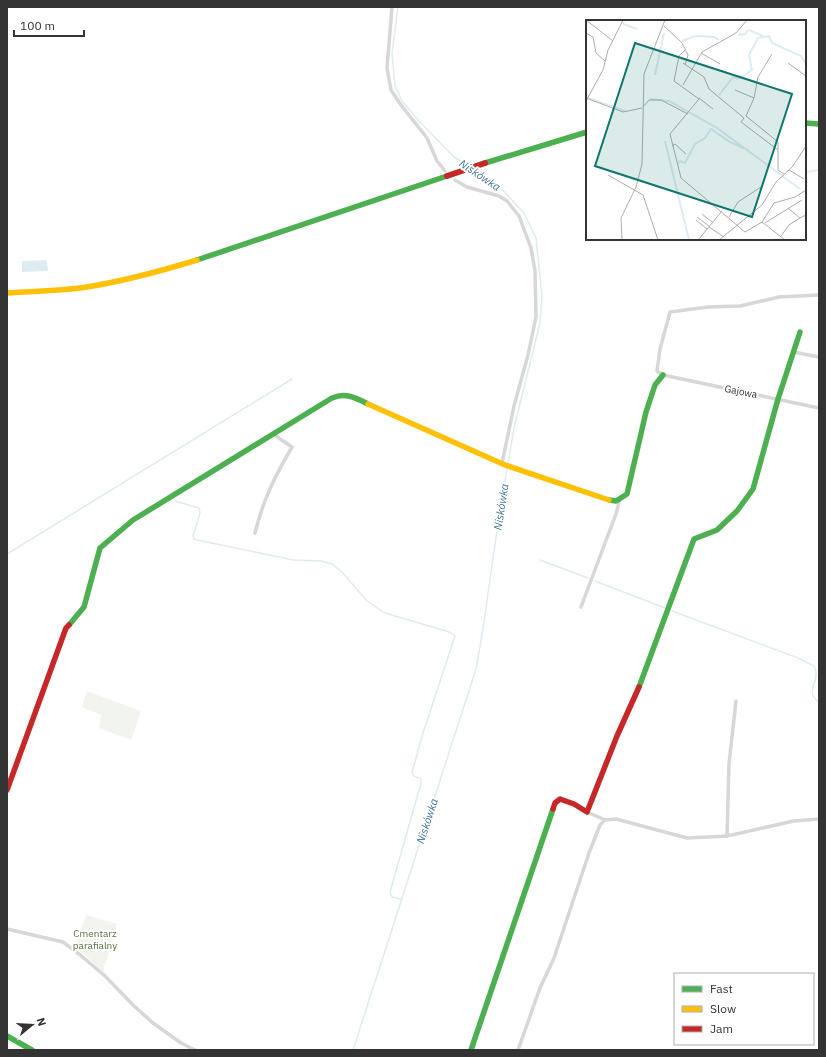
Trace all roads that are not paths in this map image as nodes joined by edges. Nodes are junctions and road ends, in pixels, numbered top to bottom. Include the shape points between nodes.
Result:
1 (392, 7) edge
2 (806, 123) edge
3 (819, 124) edge
4 (586, 132) edge
5 (446, 174) junction
6 (455, 180) dead end
7 (7, 293) edge
8 (819, 295) edge
9 (800, 332) dead end
10 (793, 352) junction
11 (819, 357) edge
12 (663, 375) junction
13 (778, 399) junction
14 (819, 408) edge
15 (273, 434) junction
16 (504, 464) junction
17 (620, 498) junction
18 (255, 533) dead end
19 (581, 607) dead end
20 (736, 700) dead end
21 (7, 790) edge
22 (587, 812) junction
23 (819, 819) edge
24 (605, 820) junction
25 (727, 836) junction
26 (7, 929) edge
27 (7, 1036) edge
28 (32, 1050) edge
29 (195, 1050) edge
30 (471, 1050) edge
31 (518, 1050) edge

1 - 5 street via 386,68 391,90 427,138
2 - 3 street
4 - 5 street, bridge
5 - 7 street via 264,238 140,276 86,287
6 - 16 street via 507,201 519,216 531,248 536,317 514,406
8 - 12 street via 779,297 740,306 670,312 657,371
9 - 10 street
10 - 11 street
10 - 13 street
12 - 13 street, Gajowa
12 - 17 street via 655,385 646,412 627,494
13 - 14 street, Gajowa
13 - 22 street via 753,489 737,511 717,530 694,539 642,680
15 - 16 street via 330,399 340,394 348,395
15 - 18 street via 292,446 261,508
15 - 21 street via 133,520 100,548 84,607 66,628
16 - 17 street via 605,500
17 - 19 street
20 - 25 street
22 - 24 street
22 - 30 street via 560,799 555,802
23 - 25 street via 794,821
24 - 25 street via 616,819 687,838
24 - 31 street via 600,824 554,958 540,988
26 - 29 street via 63,942 105,976 153,1023
27 - 28 street

